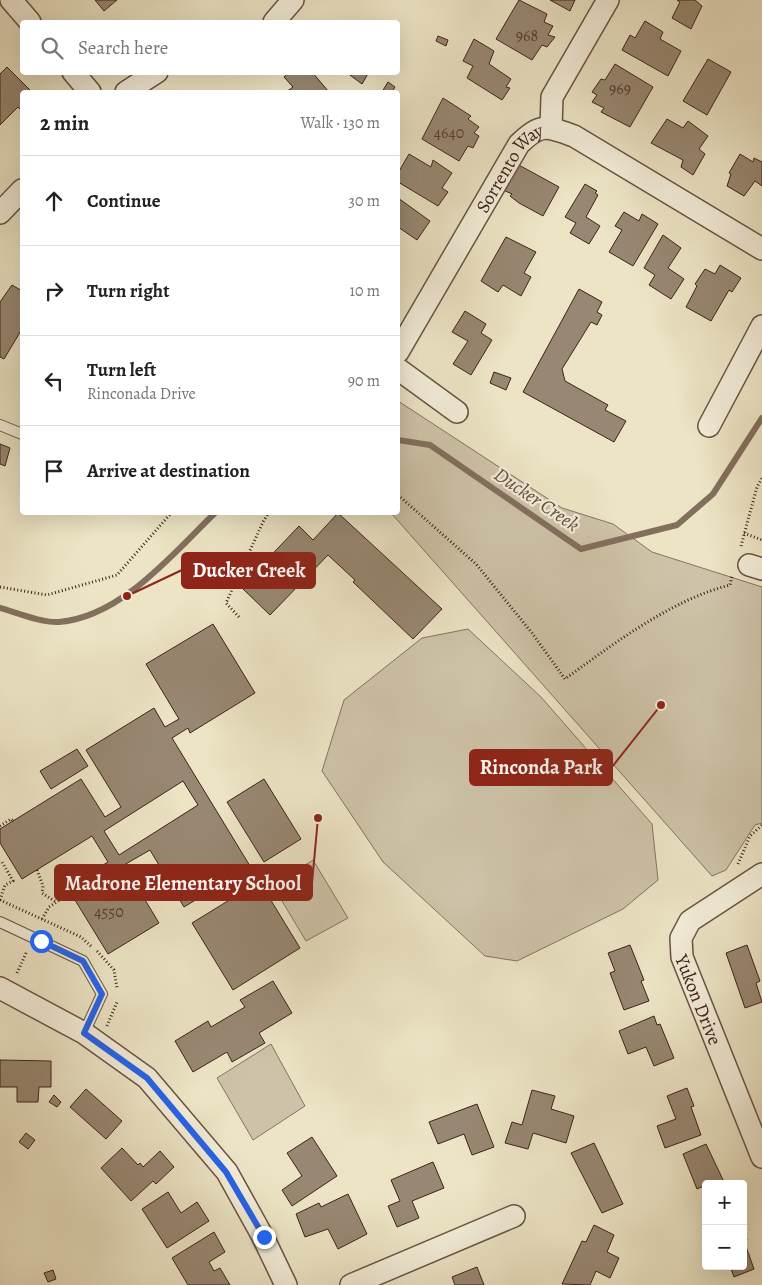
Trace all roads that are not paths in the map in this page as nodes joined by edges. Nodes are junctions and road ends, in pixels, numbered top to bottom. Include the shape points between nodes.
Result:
1 (11, 0) edge
2 (293, 0) edge
3 (608, 0) edge
4 (28, 20) edge
5 (276, 20) edge
6 (76, 75) edge
7 (152, 75) edge
8 (88, 90) edge
9 (129, 90) edge
10 (551, 127) junction
11 (20, 192) edge
12 (0, 213) edge
13 (762, 249) edge
14 (762, 326) edge
15 (400, 349) edge
16 (400, 370) edge
17 (457, 412) dead end
18 (0, 425) edge
19 (709, 426) dead end
20 (20, 433) edge
21 (762, 874) edge
22 (0, 922) edge
23 (0, 988) edge
24 (84, 1033) junction
25 (762, 1157) edge
26 (514, 1216) dead end
27 (286, 1285) edge
28 (351, 1285) edge

1 - 4 street
2 - 5 street
3 - 10 street via 552,97
6 - 8 street
7 - 9 street
10 - 13 street, Sorrento Way via 574,136
10 - 15 street, Sorrento Way via 534,130 519,144
11 - 12 street
14 - 19 street
16 - 17 street
18 - 20 lane
21 - 25 street, Yukon Drive via 690,921 681,938 682,957
22 - 24 lane via 83,961 102,994
23 - 24 street
24 - 27 street via 147,1078 226,1172 264,1237
26 - 28 street

